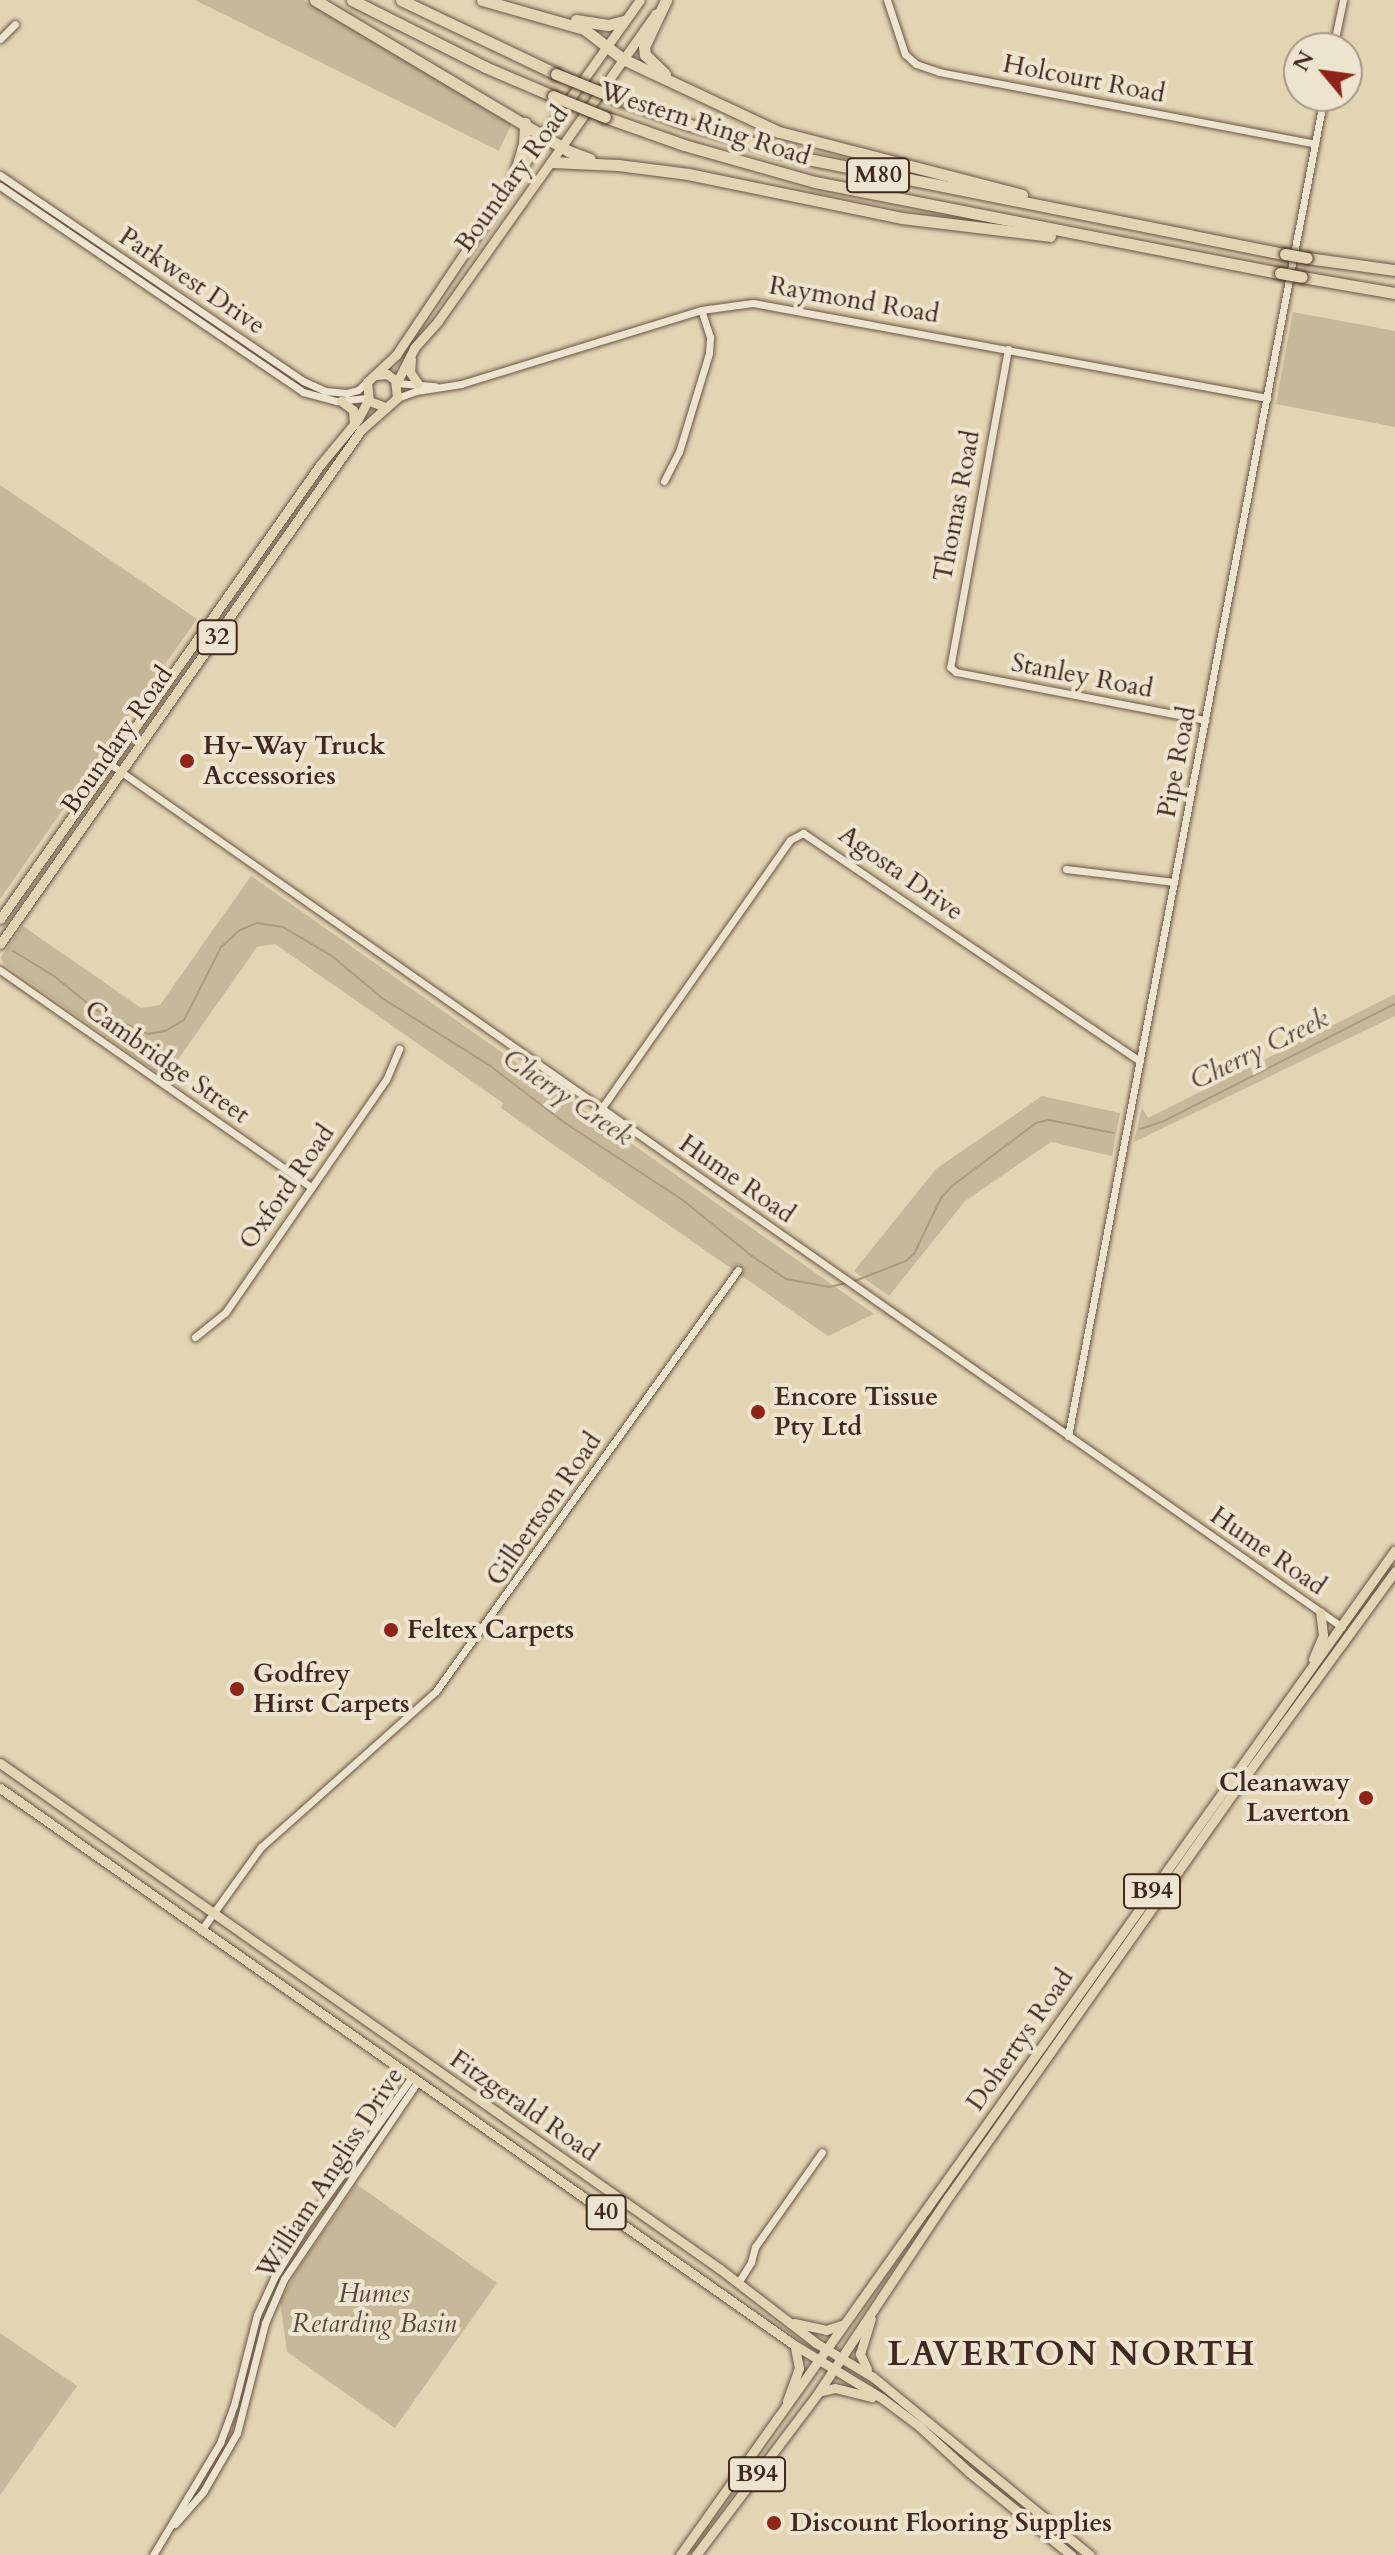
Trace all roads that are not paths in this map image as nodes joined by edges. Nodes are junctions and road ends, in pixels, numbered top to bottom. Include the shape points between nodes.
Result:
1 (315, 0) edge
2 (352, 0) edge
3 (401, 0) edge
4 (482, 0) edge
5 (640, 0) edge
6 (666, 0) edge
7 (887, 0) edge
8 (1343, 0) edge
9 (501, 5) junction
10 (624, 21) junction
11 (15, 24) dead end
12 (1336, 32) edge
13 (0, 39) edge
14 (606, 46) junction
15 (623, 59) junction
16 (681, 86) junction
17 (1321, 112) edge
18 (525, 123) junction
19 (544, 135) junction
20 (1315, 144) junction
21 (562, 147) junction
22 (552, 162) junction
23 (618, 165) junction
24 (0, 175) edge
25 (513, 180) junction
26 (0, 186) edge
27 (1093, 214) junction
28 (1114, 241) junction
29 (1395, 270) edge
30 (1395, 293) edge
31 (701, 310) junction
32 (226, 334) junction
33 (414, 348) junction
34 (1008, 349) junction
35 (377, 375) junction
36 (367, 382) junction
37 (397, 383) junction
38 (418, 384) junction
39 (440, 387) junction
40 (397, 398) junction
41 (1267, 398) junction
42 (368, 399) junction
43 (341, 401) junction
44 (385, 407) junction
45 (354, 424) junction
46 (664, 481) dead end
47 (953, 670) joint
48 (1205, 720) junction
49 (110, 764) junction
50 (121, 772) junction
51 (1066, 869) dead end
52 (1174, 882) junction
53 (0, 919) edge
54 (0, 944) edge
55 (0, 970) edge
56 (399, 1049) dead end
57 (1140, 1061) junction
58 (601, 1109) junction
59 (310, 1186) junction
60 (738, 1270) dead end
61 (195, 1337) dead end
62 (1068, 1436) junction
63 (1395, 1550) edge
64 (1395, 1571) edge
65 (1320, 1612) junction
66 (1346, 1630) junction
67 (1294, 1693) junction
68 (0, 1763) edge
69 (0, 1788) edge
70 (212, 1914) junction
71 (202, 1929) junction
72 (1100, 1974) junction
73 (425, 2063) junction
74 (415, 2079) junction
75 (1005, 2109) junction
76 (381, 2117) junction
77 (390, 2123) junction
78 (822, 2152) dead end
79 (306, 2225) junction
80 (315, 2231) junction
81 (738, 2283) junction
82 (877, 2305) junction
83 (787, 2321) junction
84 (845, 2323) junction
85 (793, 2344) junction
86 (828, 2349) junction
87 (842, 2356) junction
88 (820, 2362) junction
89 (834, 2369) junction
90 (873, 2377) junction
91 (239, 2388) junction
92 (250, 2390) junction
93 (818, 2393) junction
94 (883, 2399) junction
95 (780, 2419) junction
96 (220, 2443) junction
97 (230, 2447) junction
98 (714, 2507) junction
99 (725, 2514) junction
100 (171, 2529) junction
101 (153, 2555) edge
102 (680, 2555) edge
103 (696, 2555) edge
104 (1071, 2555) edge
105 (1090, 2555) edge

1 - 18 highway
2 - 28 highway, Western Ring Road / M80, bridge via 485,67 684,145 815,182
3 - 27 highway, Western Ring Road / M80, bridge via 556,74 690,125 813,160
4 - 9 highway
5 - 10 main road, Boundary Road
6 - 15 main road, Boundary Road
6 - 16 highway via 645,39 644,52
7 - 20 street, Holcourt Road via 905,54 939,72
8 - 12 street
9 - 10 highway via 602,25
9 - 14 highway via 584,29
10 - 14 main road, Boundary Road
11 - 13 street
14 - 15 highway
14 - 19 main road, Boundary Road
15 - 16 highway
15 - 21 main road, Boundary Road
16 - 27 highway via 795,138
17 - 20 street, Pipe Road
18 - 19 highway
18 - 25 highway
19 - 21 highway
19 - 25 main road, Boundary Road
20 - 41 street, Pipe Road
21 - 22 main road, Boundary Road
21 - 23 highway
22 - 23 highway
22 - 33 main road, Boundary Road
23 - 28 highway via 733,181 902,218
24 - 32 street, Parkwest Drive
25 - 35 main road, Boundary Road via 396,355
26 - 32 street, Parkwest Drive
27 - 29 highway, Western Ring Road / M80, bridge via 1285,254
28 - 30 highway, Western Ring Road / M80, bridge
31 - 34 street, Raymond Road via 753,303 780,306
31 - 39 street, Raymond Road
31 - 46 street via 709,353 679,452
32 - 36 street, Parkwest Drive via 319,389 354,392
32 - 43 street, Parkwest Drive via 309,395
33 - 37 main road, Boundary Road
33 - 38 main road via 410,372
34 - 41 street, Raymond Road
34 - 47 street, Thomas Road via 949,659
35 - 36 main road
35 - 37 main road
36 - 42 main road
37 - 38 street, Raymond Road
37 - 40 main road
38 - 39 street, Raymond Road
39 - 40 street, Raymond Road
40 - 44 main road, 32
41 - 48 street, Pipe Road
42 - 43 street, Parkwest Drive
42 - 44 main road
42 - 45 main road, Boundary Road / 32
43 - 45 main road via 353,410
44 - 50 main road, Boundary Road / 32 via 361,430
45 - 49 main road, Boundary Road / 32
47 - 48 street, Stanley Road
48 - 52 street, Pipe Road
49 - 50 street, Hume Road
49 - 53 main road, Boundary Road / 32
50 - 54 main road, Boundary Road / 32
50 - 58 street, Hume Road
51 - 52 street
52 - 57 street, Pipe Road
55 - 59 street, Cambridge Street
56 - 59 street, Oxford Road via 386,1080
57 - 58 street, Agosta Drive via 803,833 790,840
57 - 62 street, Pipe Road
58 - 62 street, Hume Road
59 - 61 street, Oxford Road via 225,1313
60 - 70 street, Gilbertson Road via 436,1691 261,1847
62 - 65 street, Hume Road
63 - 66 main road, Dohertys Road / B94
64 - 66 main road, Dohertys Road / B94
65 - 66 street, Hume Road
65 - 67 main road via 1320,1645
66 - 67 main road, Dohertys Road / B94
66 - 72 main road, Dohertys Road / B94
67 - 72 main road, Dohertys Road / B94
68 - 70 main road, Fitzgerald Road / 40
69 - 71 main road, Fitzgerald Road / 40
70 - 71 street, Gilbertson Road
70 - 73 main road, Fitzgerald Road / 40
71 - 74 main road, Fitzgerald Road / 40
72 - 75 main road, Dohertys Road / B94
73 - 74 main road, William Angliss Drive
73 - 81 main road, Fitzgerald Road / 40
74 - 76 street, William Angliss Drive
74 - 77 street, William Angliss Drive
74 - 85 main road, Fitzgerald Road / 40
75 - 82 main road, Dohertys Road / B94
75 - 84 main road, Dohertys Road / B94
76 - 77 street
76 - 79 street, William Angliss Drive
77 - 80 street, William Angliss Drive
78 - 81 street via 755,2247
79 - 80 street
79 - 91 street, William Angliss Drive via 265,2297
80 - 92 street, William Angliss Drive via 274,2300
81 - 83 main road, Fitzgerald Road / 40
82 - 87 main road, Dohertys Road / B94
82 - 90 main road via 860,2354
83 - 84 main road via 832,2330
83 - 86 main road, Fitzgerald Road / 40
84 - 86 main road, Dohertys Road / B94
85 - 88 main road, Fitzgerald Road / 40
85 - 95 main road via 799,2368
86 - 87 main road, Fitzgerald Road / 40
86 - 88 main road, Dohertys Road / B94
87 - 89 main road, Dohertys Road / B94
87 - 90 main road, Fitzgerald Road / 40
88 - 89 main road, Fitzgerald Road / 40
88 - 95 main road, Dohertys Road / B94
89 - 93 main road, Dohertys Road / B94
89 - 94 main road, Fitzgerald Road / 40
90 - 105 main road, Fitzgerald Road / 40
91 - 92 street
91 - 96 street, William Angliss Drive
92 - 97 street, William Angliss Drive
93 - 94 main road via 835,2388
93 - 99 main road, Dohertys Road / B94
94 - 104 main road, Fitzgerald Road / 40
95 - 98 main road, Dohertys Road / B94
96 - 97 street
96 - 100 street, William Angliss Drive
97 - 100 street, William Angliss Drive via 203,2492
98 - 99 main road
98 - 102 main road, Dohertys Road / B94
99 - 103 main road, Dohertys Road / B94
100 - 101 street, William Angliss Drive

